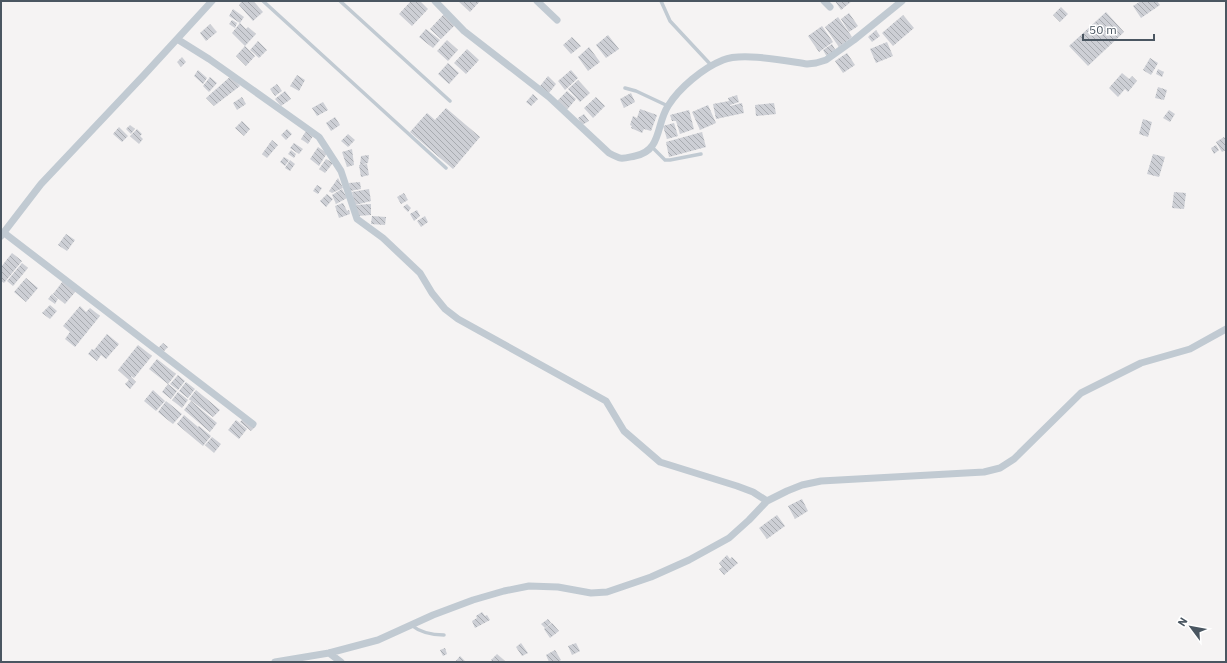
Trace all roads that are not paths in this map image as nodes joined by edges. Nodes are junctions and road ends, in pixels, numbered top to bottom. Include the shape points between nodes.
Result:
1 (212, 1) edge
2 (263, 1) edge
3 (340, 1) edge
4 (435, 1) edge
5 (538, 1) edge
6 (661, 1) edge
7 (824, 1) edge
8 (902, 1) edge
9 (830, 7) dead end
10 (557, 20) dead end
11 (177, 39) junction
12 (711, 65) junction
13 (625, 88) dead end
14 (450, 101) dead end
15 (668, 106) junction
16 (652, 147) junction
17 (701, 154) dead end
18 (446, 168) dead end
19 (2, 234) edge
20 (1226, 329) edge
21 (253, 424) dead end
22 (767, 501) junction
23 (411, 625) junction
24 (444, 635) dead end
25 (329, 654) junction
26 (275, 662) edge
27 (341, 662) edge

1 - 11 street
2 - 18 lane
3 - 14 lane
4 - 16 street via 464,31 549,97 609,153 620,159 639,155
5 - 10 street
6 - 12 lane via 670,21
7 - 9 street
8 - 12 street via 854,40 816,64 740,56
11 - 19 street via 41,184
11 - 22 street via 210,59 319,137 341,171 357,219 383,238 420,273 444,309 606,401 624,431 660,462 737,486
12 - 15 street via 680,90
13 - 15 lane
15 - 16 street
16 - 17 lane via 665,160
19 - 21 street
20 - 22 street via 1190,349 1141,363 1081,392 1014,459 1000,468 984,472 822,481 802,485
22 - 23 street via 729,538 651,577 607,592 591,594 558,587 529,586 504,591 473,600
23 - 24 lane via 420,632
23 - 25 street via 378,640
25 - 26 street
25 - 27 street

